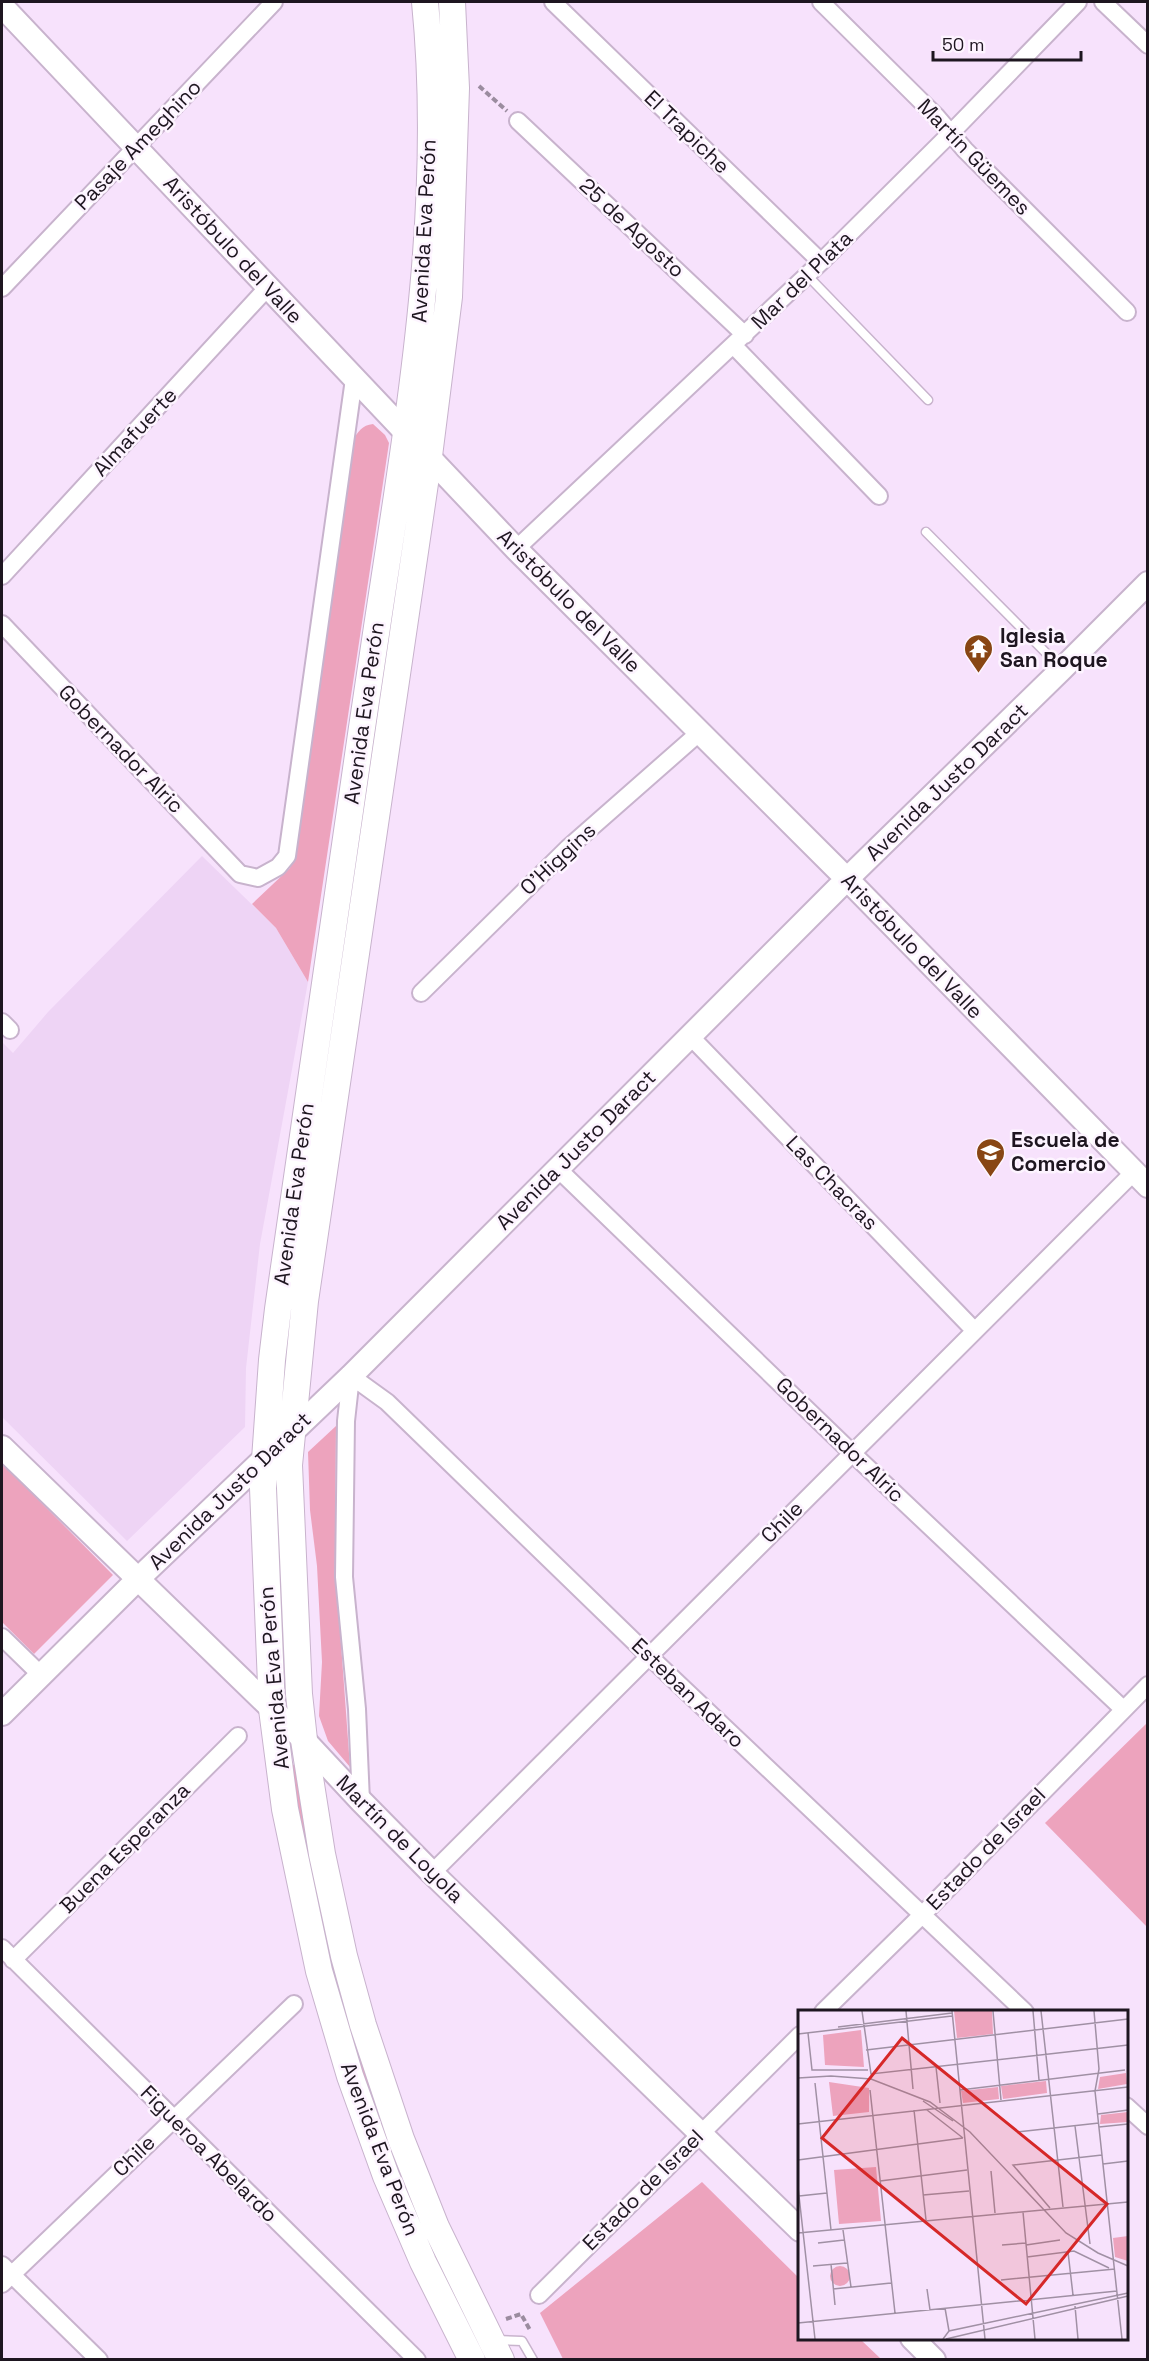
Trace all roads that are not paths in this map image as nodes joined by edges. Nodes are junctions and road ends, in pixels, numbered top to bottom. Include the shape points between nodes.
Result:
1 (274, 2) edge
2 (424, 2) edge
3 (452, 2) edge
4 (553, 2) edge
5 (822, 2) edge
6 (1078, 2) edge
7 (1103, 2) edge
8 (2, 6) edge
9 (1148, 45) edge
10 (518, 121) road end
11 (951, 133) junction
12 (137, 148) junction
13 (820, 262) junction
14 (807, 275) junction
15 (268, 287) junction
16 (2, 288) edge
17 (1127, 312) dead end
18 (739, 341) junction
19 (354, 379) junction
20 (928, 400) dead end
21 (406, 434) junction
22 (429, 456) junction
23 (879, 496) dead end
24 (926, 532) dead end
25 (516, 549) junction
26 (2, 576) edge
27 (1148, 583) edge
28 (2, 624) edge
29 (1062, 669) junction
30 (700, 732) junction
31 (847, 879) junction
32 (421, 993) dead end
33 (690, 1036) junction
34 (558, 1169) junction
35 (1141, 1179) edge
36 (974, 1330) junction
37 (351, 1376) junction
38 (292, 1430) junction
39 (2, 1447) edge
40 (852, 1452) junction
41 (267, 1455) junction
42 (138, 1579) junction
43 (2, 1637) edge
44 (649, 1656) junction
45 (41, 1674) junction
46 (1148, 1685) edge
47 (272, 1709) junction
48 (1123, 1709) junction
49 (2, 1714) edge
50 (237, 1736) dead end
51 (304, 1740) junction
52 (361, 1801) junction
53 (432, 1873) junction
54 (921, 1916) junction
55 (7, 1954) edge
56 (294, 2004) dead end
57 (825, 2010) edge
58 (1022, 2010) edge
59 (798, 2037) edge
60 (1128, 2108) edge
61 (174, 2118) junction
62 (1148, 2126) edge
63 (699, 2133) junction
64 (798, 2228) edge
65 (5, 2274) edge
66 (539, 2295) dead end
67 (914, 2340) edge
68 (496, 2349) edge
69 (99, 2360) edge
70 (417, 2360) edge
71 (472, 2360) edge
72 (533, 2360) edge
73 (934, 2360) edge

1 - 12 street, Pasaje Ameghino
2 - 21 main road, Avenida Eva Perón via 430,125 425,284
3 - 22 main road, Avenida Eva Perón via 456,88 449,297
4 - 13 street, El Trapiche
5 - 11 street, Martín Güemes
6 - 11 street, Mar del Plata
7 - 9 street
8 - 12 main road, Aristóbulo del Valle
10 - 18 street, 25 de Agosto
11 - 13 street, Mar del Plata
11 - 17 street, Martín Güemes
12 - 15 main road, Aristóbulo del Valle
12 - 16 street, Pasaje Ameghino
13 - 14 street, Mar del Plata
14 - 18 street, Mar del Plata
14 - 20 lane
15 - 19 main road, Aristóbulo del Valle
15 - 26 street, Almafuerte
18 - 23 street, 25 de Agosto
18 - 25 street, Mar del Plata
19 - 21 main road, Aristóbulo del Valle
19 - 28 street, Gobernador Alric via 287,856 278,867 258,878 240,874
21 - 22 main road, Aristóbulo del Valle
21 - 41 main road, Avenida Eva Perón via 278,1308
22 - 25 main road, Aristóbulo del Valle
22 - 38 main road, Avenida Eva Perón via 306,1289
24 - 29 lane
25 - 30 main road, Aristóbulo del Valle
27 - 29 main road, Avenida Justo Daract
29 - 31 main road, Avenida Justo Daract
30 - 31 main road, Aristóbulo del Valle
30 - 32 street, O'Higgins via 568,848
31 - 33 main road, Avenida Justo Daract
31 - 35 main road, Aristóbulo del Valle
33 - 34 main road, Avenida Justo Daract
33 - 36 street, Las Chacras
34 - 37 main road, Avenida Justo Daract
34 - 40 street, Gobernador Alric
35 - 36 street, Chile
36 - 40 street, Chile
37 - 38 main road, Avenida Justo Daract
37 - 44 street, Esteban Adaro via 387,1402
37 - 52 street via 346,1421 344,1577
38 - 41 main road, Avenida Justo Daract
38 - 51 main road, Avenida Eva Perón via 289,1465
39 - 42 main road, Martín de Loyola
40 - 44 street, Chile
40 - 48 street, Gobernador Alric
41 - 42 main road, Avenida Justo Daract
41 - 47 main road, Avenida Eva Perón via 263,1488
42 - 45 main road, Avenida Justo Daract
42 - 47 main road, Martín de Loyola
43 - 45 street
44 - 53 street, Chile
44 - 54 street, Esteban Adaro
45 - 49 main road, Avenida Justo Daract
46 - 48 street, Estado de Israel
47 - 51 main road, Martín de Loyola
47 - 71 main road, Avenida Eva Perón via 285,1809 319,1971 350,2076 395,2198
48 - 54 street, Estado de Israel
50 - 55 street, Buena Esperanza
51 - 52 main road, Martín de Loyola
51 - 68 main road, Avenida Eva Perón via 322,1854 363,2025 401,2139 436,2227
52 - 53 main road, Martín de Loyola
53 - 63 main road, Martín de Loyola
54 - 57 street, Estado de Israel
54 - 58 street, Esteban Adaro
55 - 61 street, Figueroa Abelardo
56 - 61 street, Chile
59 - 63 street, Estado de Israel
60 - 62 street
61 - 65 street, Chile
61 - 70 street, Figueroa Abelardo
63 - 64 main road, Martín de Loyola
63 - 66 street, Estado de Israel
65 - 69 street
67 - 73 main road
68 - 72 lane via 522,2341

